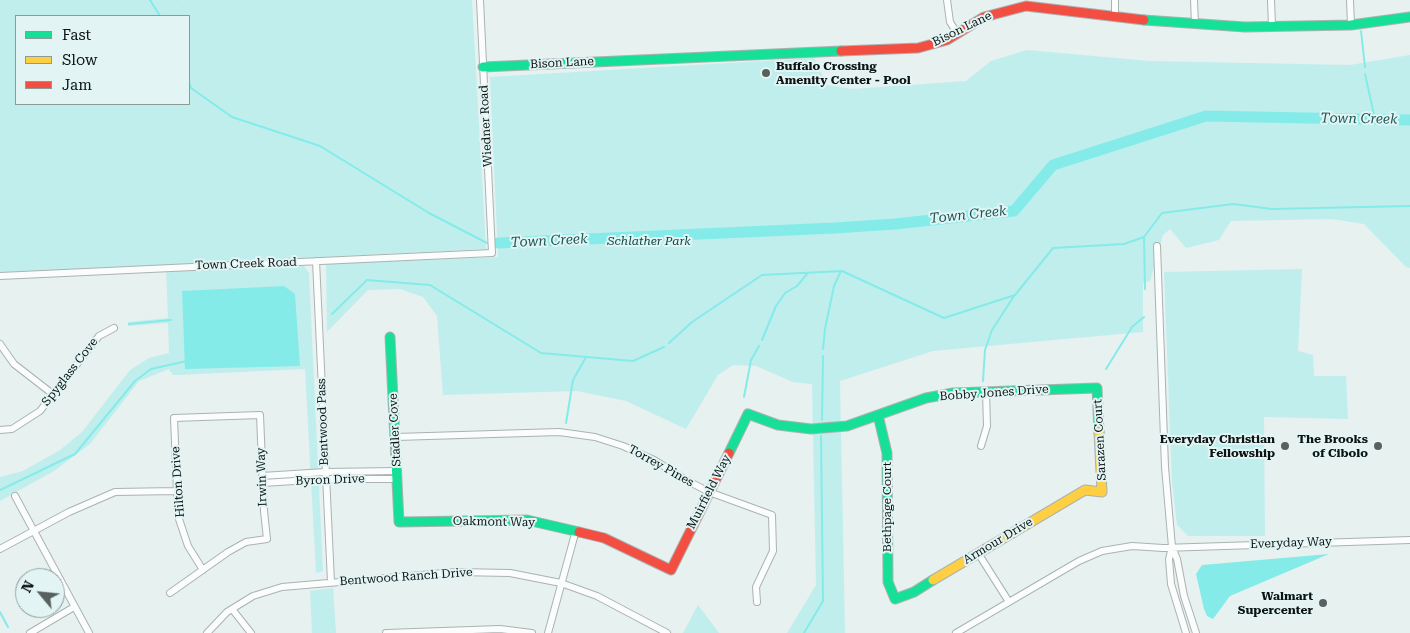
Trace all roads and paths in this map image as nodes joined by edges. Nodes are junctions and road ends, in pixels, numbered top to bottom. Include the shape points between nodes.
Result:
1 (480, 0) edge
2 (947, 0) edge
3 (1115, 0) edge
4 (1194, 0) edge
5 (1271, 0) edge
6 (1350, 0) edge
7 (1115, 16) junction
8 (1410, 17) edge
9 (1194, 24) junction
10 (1351, 25) junction
11 (1272, 26) junction
12 (957, 33) junction
13 (483, 67) junction
14 (1157, 246) dead end
15 (492, 253) joint
16 (316, 261) junction
17 (0, 276) edge
18 (114, 328) dead end
19 (390, 337) dead end
20 (0, 344) edge
21 (1098, 388) joint
22 (986, 392) junction
23 (54, 395) junction
24 (748, 414) joint
25 (260, 415) joint
26 (878, 415) junction
27 (0, 430) edge
28 (396, 437) junction
29 (981, 446) dead end
30 (325, 475) junction
31 (397, 475) junction
32 (263, 480) junction
33 (176, 491) junction
34 (709, 492) junction
35 (1102, 492) joint
36 (15, 496) dead end
37 (399, 522) joint
38 (576, 530) junction
39 (33, 531) junction
40 (1410, 540) edge
41 (1172, 547) junction
42 (0, 549) edge
43 (978, 553) junction
44 (203, 570) junction
45 (670, 570) joint
46 (331, 582) junction
47 (561, 583) junction
48 (170, 593) dead end
49 (895, 599) joint
50 (756, 602) dead end
51 (1009, 602) junction
52 (74, 607) junction
53 (232, 609) junction
54 (30, 633) edge
55 (89, 633) edge
56 (208, 633) edge
57 (250, 633) edge
58 (386, 633) edge
59 (532, 633) edge
60 (548, 633) edge
61 (667, 633) edge
62 (956, 633) edge
63 (1186, 633) edge
64 (1196, 633) edge

1 - 13 street, Wiedner Road
2 - 12 street via 950,22
3 - 7 street
4 - 9 street
5 - 11 street
6 - 10 street
7 - 9 street, Bison Lane
7 - 12 street, Bison Lane via 1026,6 984,17
8 - 10 street, Bison Lane
9 - 11 street, Bison Lane
10 - 11 street, Bison Lane
12 - 13 street, Bison Lane via 938,43 918,48
13 - 15 street, Wiedner Road
14 - 41 street via 1164,467
15 - 16 street, Town Creek Road
16 - 17 street, Town Creek Road
16 - 30 street, Bentwood Pass
18 - 23 street, Spyglass Cove via 99,336
19 - 28 street, Stadler Cove
20 - 23 street via 14,364
21 - 22 street, Bobby Jones Drive
21 - 35 street, Sarazen Court
22 - 26 street, Bobby Jones Drive via 926,398
22 - 29 street via 986,426
23 - 27 street, Spyglass Cove via 24,422 12,429
24 - 26 street, Bobby Jones Drive via 778,425 811,429 847,426
24 - 34 street, Muirfield Way
25 - 32 street, Irwin Way
25 - 33 street, Hilton Drive via 174,418
26 - 49 street, Bethpage Court via 887,453 888,582
28 - 31 street, Stadler Cove
28 - 34 street, Torrey Pines via 559,432 595,437 654,460
30 - 31 street, Byron Drive
30 - 32 street, Byron Drive
30 - 46 street, Bentwood Pass
31 - 37 street, Stadler Cove
32 - 44 street, Irwin Way via 267,539 246,542
33 - 39 street via 115,492
33 - 44 street, Hilton Drive via 182,532
34 - 45 street, Muirfield Way
34 - 50 street, Torrey Pines via 772,515 773,551 756,587
35 - 43 street, Armour Drive via 1085,490
36 - 39 street
37 - 38 street, Oakmont Way via 527,520
38 - 45 street, Oakmont Way via 637,552
38 - 47 street
39 - 42 street
39 - 52 street
40 - 41 street, Everyday Way
41 - 51 street via 1132,546 1102,551
41 - 63 street via 1169,559 1171,584
41 - 64 street
43 - 49 street, Armour Drive via 914,592
43 - 51 street
44 - 48 street
46 - 47 street, Bentwood Ranch Drive via 456,572 510,573
46 - 53 street, Bentwood Ranch Drive via 282,587 253,596
47 - 60 street
47 - 61 street, Bentwood Ranch Drive via 596,596
51 - 62 street
52 - 54 street
52 - 55 street
53 - 56 street, Bentwood Ranch Drive
53 - 57 street
58 - 59 street via 500,629

